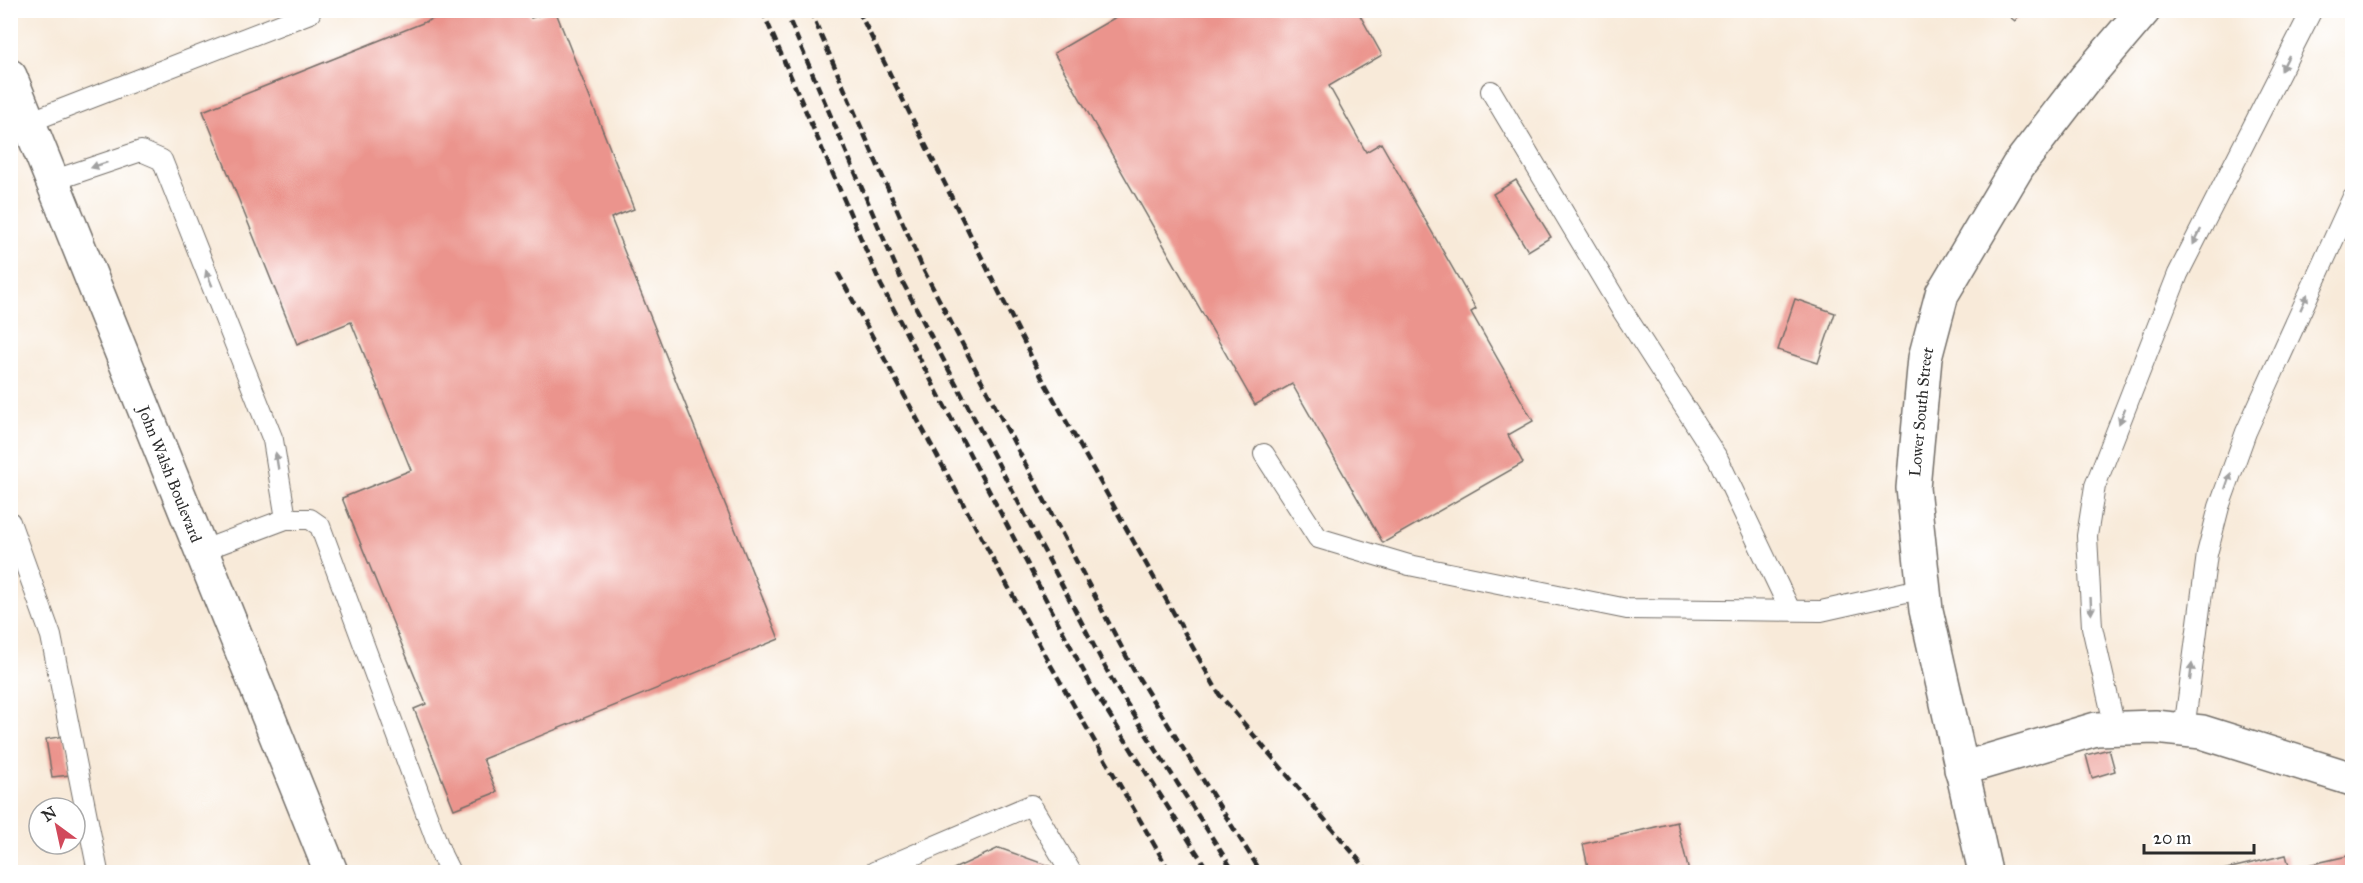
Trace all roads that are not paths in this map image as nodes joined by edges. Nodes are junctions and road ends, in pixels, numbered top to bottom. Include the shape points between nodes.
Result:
1 (310, 10) edge
2 (2144, 10) edge
3 (2312, 10) edge
4 (10, 76) edge
5 (1491, 91) dead end
6 (29, 122) junction
7 (52, 181) junction
8 (2352, 199) edge
9 (1264, 454) dead end
10 (286, 519) junction
11 (10, 522) edge
12 (201, 551) junction
13 (1923, 588) junction
14 (1790, 610) junction
15 (2115, 728) junction
16 (2184, 730) junction
17 (1961, 769) junction
18 (2352, 779) edge
19 (98, 873) edge
20 (331, 873) edge
21 (450, 873) edge
22 (874, 873) edge
23 (1071, 873) edge
24 (1985, 873) edge

1 - 6 lane via 310,14
2 - 13 street, Lower South Street via 2018,166 1942,294 1925,358 1913,488
3 -> 15 lane via 2178,274 2095,486 2087,536 2092,627
4 - 6 street, John Walsh Boulevard
5 - 14 lane via 1620,307 1718,459
6 - 7 street, John Walsh Boulevard
10 -> 7 lane via 273,440 162,160 141,151
7 - 12 street, John Walsh Boulevard
16 -> 8 lane via 2207,554 2219,507 2246,432
9 - 14 lane via 1318,538 1408,565 1627,609
10 - 12 lane
10 - 21 lane via 310,519 320,526
11 - 19 lane via 51,636
12 - 20 street, John Walsh Boulevard
13 - 14 lane via 1821,611
13 - 17 street, Lower South Street
15 - 16 street
15 - 17 street via 2096,729
16 - 18 street via 2202,732
17 - 24 street, Lower South Street
22 - 23 lane via 1031,805

